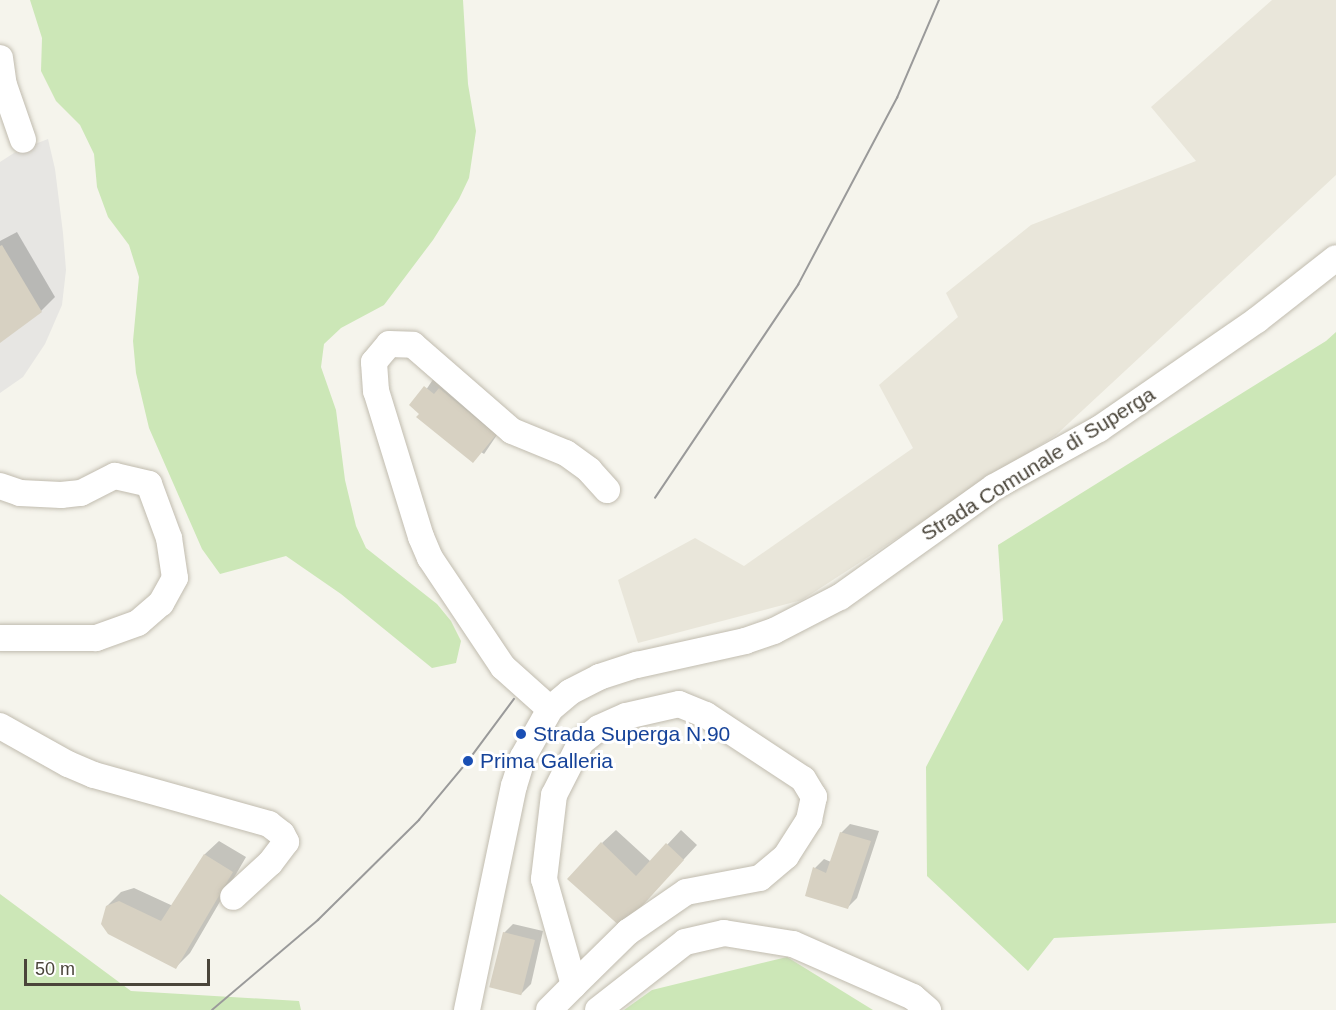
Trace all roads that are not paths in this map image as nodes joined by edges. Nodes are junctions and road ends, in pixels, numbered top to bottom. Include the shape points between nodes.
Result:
1 (0, 58) edge
2 (23, 140) dead end
3 (1336, 258) edge
4 (0, 486) edge
5 (607, 490) dead end
6 (0, 638) edge
7 (550, 709) junction
8 (0, 726) edge
9 (233, 897) dead end
10 (574, 985) junction
11 (467, 1010) edge
12 (549, 1010) edge
13 (598, 1010) edge
14 (928, 1010) edge

1 - 2 street via 4,85
3 - 7 street, Strada Comunale di Superga via 1257,320 1099,429 994,487 840,597 774,631 599,677 570,692
4 - 6 street via 20,493 61,495 81,493 115,476 149,484 169,538 175,578 161,603 138,623 96,639
5 - 7 street via 566,453 512,430 412,345 389,344 374,362 376,391 430,558 503,667
7 - 11 street, Strada Comunale di Superga via 523,757 514,786
8 - 9 street via 94,775 269,824 282,834 286,843
10 - 10 street via 544,879 554,795 581,742 599,728 627,716 679,704 706,715 803,779 814,797 809,820 786,856 760,878 686,892 628,932
10 - 12 street
13 - 14 street via 685,942 724,933 793,944 913,997

